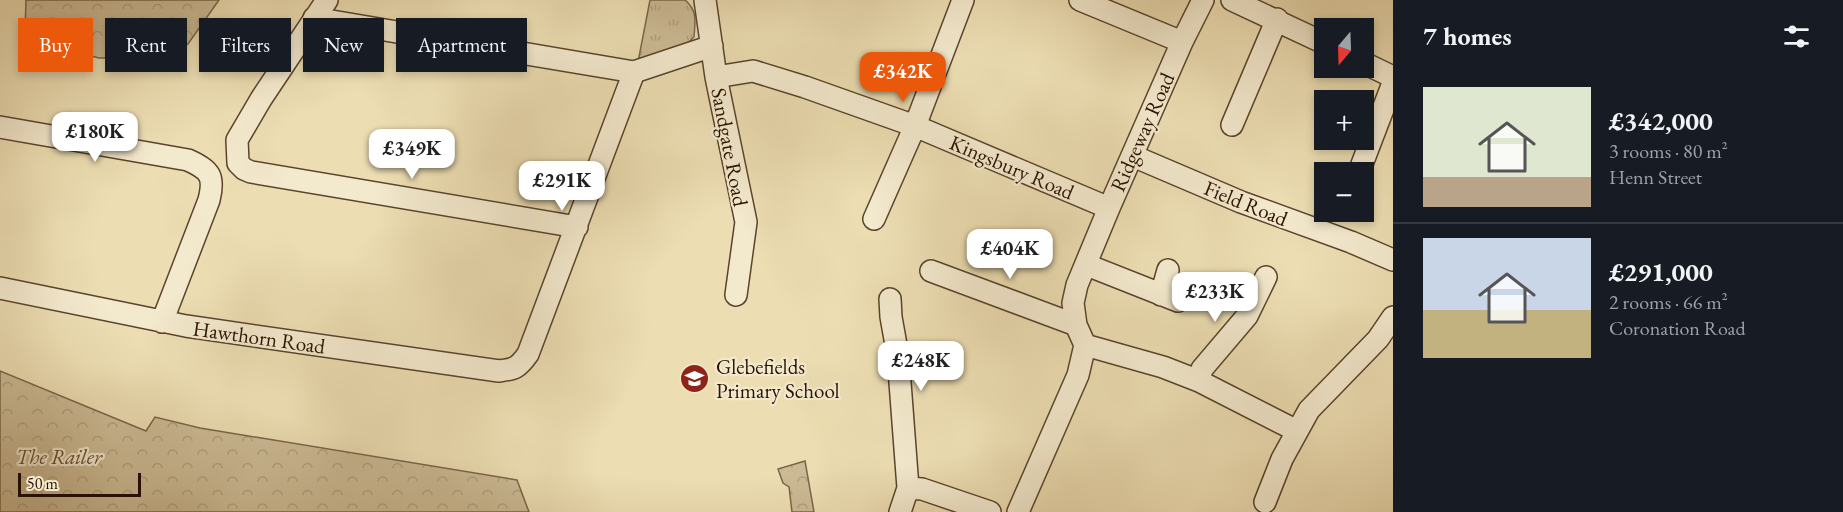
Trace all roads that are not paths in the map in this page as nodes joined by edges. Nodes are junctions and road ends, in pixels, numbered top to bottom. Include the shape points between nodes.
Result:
1 (327, 0) edge
2 (705, 0) edge
3 (963, 0) edge
4 (1080, 0) edge
5 (1203, 0) edge
6 (1232, 0) edge
7 (314, 18) edge
8 (1277, 19) junction
9 (384, 30) edge
10 (303, 35) edge
11 (1314, 38) edge
12 (1182, 42) junction
13 (712, 46) junction
14 (1374, 68) edge
15 (634, 72) junction
16 (716, 77) junction
17 (1393, 77) edge
18 (1393, 83) edge
19 (1232, 125) dead end
20 (915, 126) junction
21 (0, 127) edge
22 (1133, 156) junction
23 (1363, 162) edge
24 (1109, 208) junction
25 (874, 219) dead end
26 (577, 227) junction
27 (1393, 260) edge
28 (1086, 266) junction
29 (1168, 270) dead end
30 (931, 271) dead end
31 (1266, 277) dead end
32 (0, 288) edge
33 (736, 295) dead end
34 (890, 299) dead end
35 (1393, 317) edge
36 (162, 322) junction
37 (1076, 325) junction
38 (1085, 345) junction
39 (1199, 381) junction
40 (1297, 431) junction
41 (908, 488) junction
42 (1265, 501) dead end
43 (900, 512) edge
44 (990, 512) edge
45 (1018, 512) edge

1 - 7 street
2 - 13 street, Sandgate Road
3 - 20 street
4 - 12 street
5 - 12 street, Ridgeway Road
6 - 8 street
8 - 11 street
8 - 19 street
9 - 15 street
10 - 26 street via 237,140 238,163 244,169
12 - 22 street, Ridgeway Road
13 - 15 street
13 - 16 street, Sandgate Road
14 - 17 street
15 - 26 street
16 - 20 street, Kingsbury Road via 753,71
16 - 33 street, Sandgate Road via 746,222
18 - 23 street
20 - 24 street, Kingsbury Road
20 - 25 street
21 - 36 street via 188,160 210,176 213,185
22 - 24 street, Ridgeway Road
22 - 27 street, Field Road
24 - 28 street, Ridgeway Road
26 - 36 street, Hawthorn Road via 528,354 520,366 499,372
28 - 29 street via 1169,298
28 - 37 street, Ridgeway Road via 1073,303
30 - 37 street
31 - 39 street via 1247,316 1202,369
32 - 36 street, Hawthorn Road
34 - 41 street
35 - 40 street
37 - 38 street, Ridgeway Road
38 - 39 street
38 - 45 street via 1078,375
39 - 40 street
40 - 42 street
41 - 43 street
41 - 44 street

